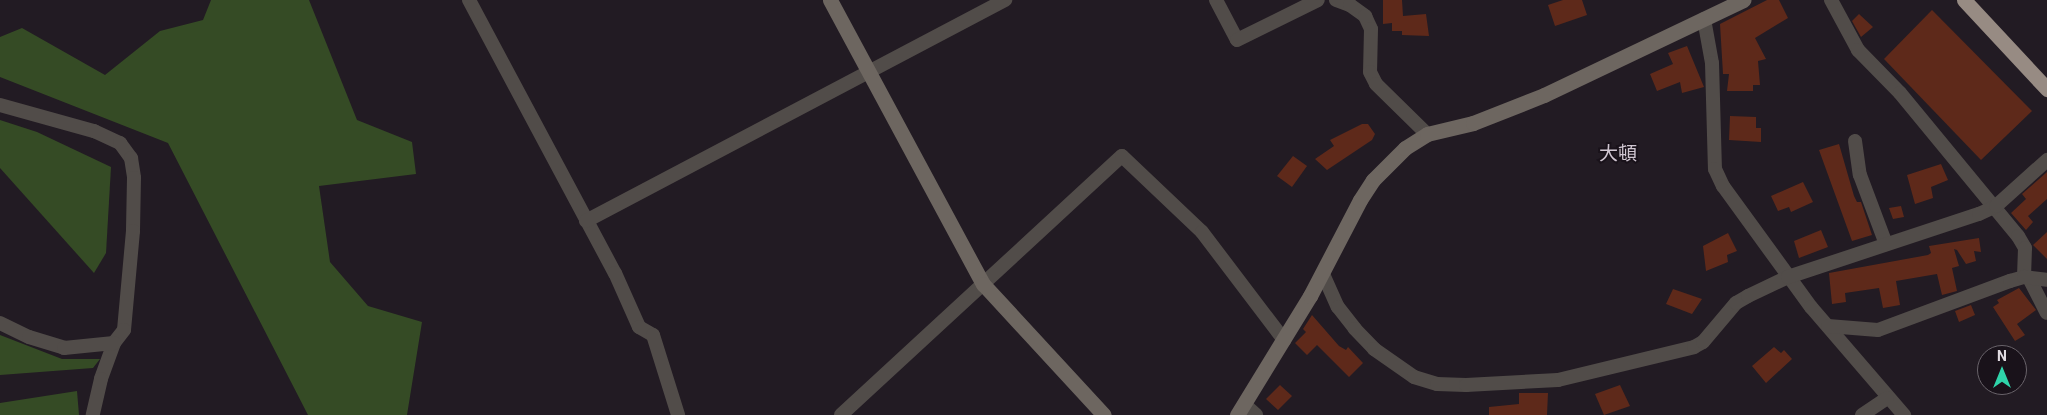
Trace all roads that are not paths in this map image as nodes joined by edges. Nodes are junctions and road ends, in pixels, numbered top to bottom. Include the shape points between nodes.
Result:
1 (470, 0) edge
2 (830, 0) edge
3 (1005, 0) edge
4 (1216, 0) edge
5 (1318, 0) edge
6 (1336, 0) edge
7 (1743, 0) edge
8 (1831, 0) edge
9 (1964, 0) edge
10 (1704, 19) junction
11 (868, 73) junction
12 (2047, 89) edge
13 (0, 105) edge
14 (1427, 134) junction
15 (1855, 141) dead end
16 (2047, 160) edge
17 (1996, 206) junction
18 (586, 221) junction
19 (1886, 244) junction
20 (1323, 274) junction
21 (1788, 277) junction
22 (2027, 277) junction
23 (2047, 280) edge
24 (983, 284) junction
25 (2047, 314) edge
26 (0, 323) edge
27 (1828, 326) junction
28 (1284, 340) junction
29 (114, 343) junction
30 (1888, 398) junction
31 (1246, 412) edge
32 (93, 415) edge
33 (678, 415) edge
34 (842, 415) edge
35 (1104, 415) edge
36 (1862, 415) edge
37 (1904, 415) edge

1 - 18 street
2 - 11 street
3 - 11 street
4 - 5 street via 1237,40
6 - 14 street via 1365,16 1371,29 1370,72 1376,84
7 - 10 street
8 - 17 street via 1858,50
9 - 12 highway
10 - 14 street via 1506,111
10 - 21 street via 1712,63 1715,169 1723,186
11 - 18 street
11 - 24 street
13 - 29 street via 94,131 120,143 131,158 134,178 130,281 124,330
14 - 20 street via 1406,148 1374,180 1347,223
15 - 19 street via 1860,175
16 - 17 street
17 - 19 street
17 - 22 street via 2024,248
18 - 33 street via 639,326 653,335
19 - 21 street
20 - 21 street via 1338,307 1374,349 1414,377 1437,384 1466,385 1558,380 1680,352 1703,342 1736,303
20 - 28 street
21 - 27 street
22 - 23 street
22 - 25 street
22 - 27 street via 1878,330
24 - 28 street via 1122,156 1202,232
24 - 34 street
24 - 35 street
26 - 29 street via 64,348
27 - 30 street
28 - 31 street
29 - 32 street via 100,379
30 - 36 street
30 - 37 street

